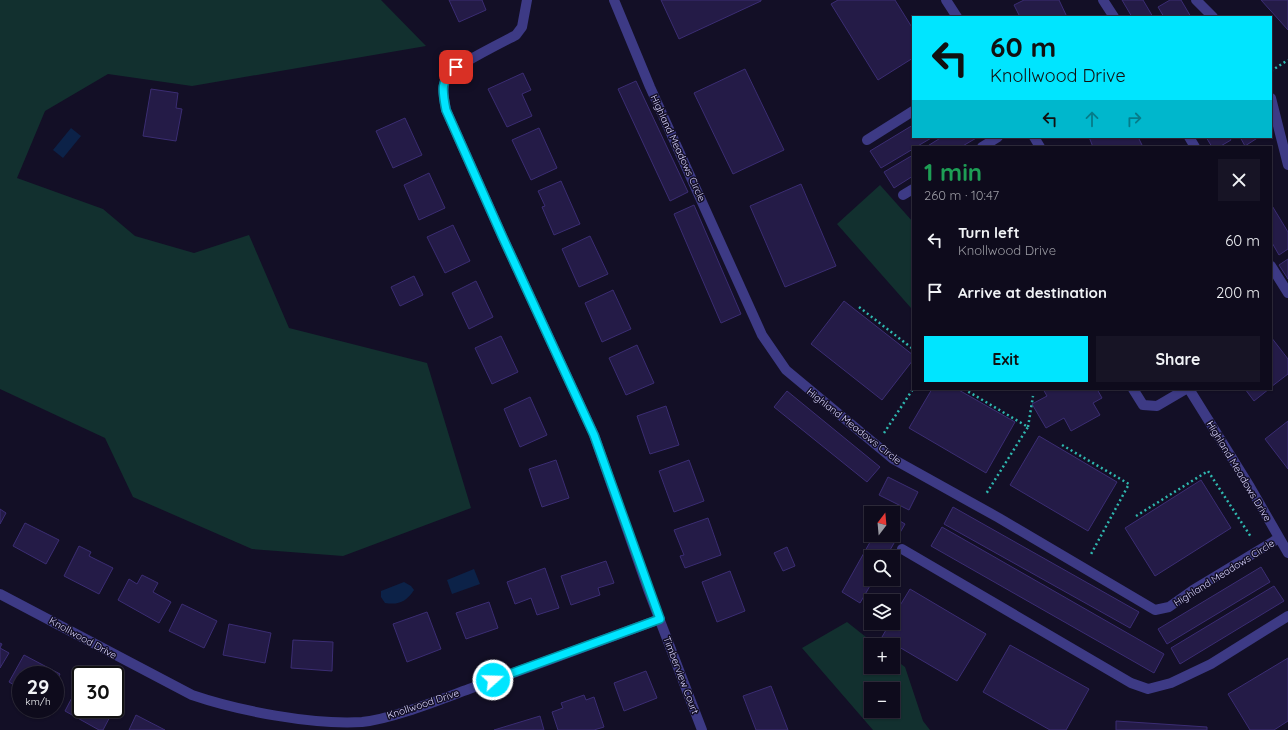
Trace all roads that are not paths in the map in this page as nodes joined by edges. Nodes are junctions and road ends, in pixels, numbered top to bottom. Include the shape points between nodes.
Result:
1 (527, 0) edge
2 (614, 0) edge
3 (946, 0) edge
4 (1103, 0) edge
5 (1196, 0) edge
6 (956, 16) edge
7 (1113, 16) edge
8 (1212, 16) edge
9 (1272, 102) edge
10 (912, 112) edge
11 (996, 138) edge
12 (867, 140) dead end
13 (984, 146) edge
14 (1288, 165) edge
15 (912, 190) edge
16 (903, 195) dead end
17 (1272, 268) edge
18 (1288, 293) edge
19 (1134, 390) edge
20 (1186, 390) edge
21 (1189, 390) edge
22 (1279, 538) junction
23 (902, 549) dead end
24 (1288, 553) edge
25 (0, 594) edge
26 (1288, 616) edge
27 (660, 619) junction
28 (363, 726) edge
29 (702, 730) edge

1 - 27 street via 522,27 516,35 447,74 443,92 446,110 594,435
2 - 22 street, Highland Meadows Circle via 650,87 762,335 786,370 893,459 1155,610 1169,607
3 - 6 street
4 - 7 street
5 - 8 street
9 - 14 street
10 - 12 street
11 - 13 street
15 - 16 street
17 - 18 street
19 - 20 street via 1144,405 1157,406
21 - 22 street, Highland Meadows Drive
22 - 24 street, Highland Meadows Drive
23 - 26 street via 1131,683 1148,689 1171,683 1212,664
25 - 28 street, Knollwood Drive via 192,695 258,712
27 - 28 street, Knollwood Drive
27 - 29 street, Timberview Court

